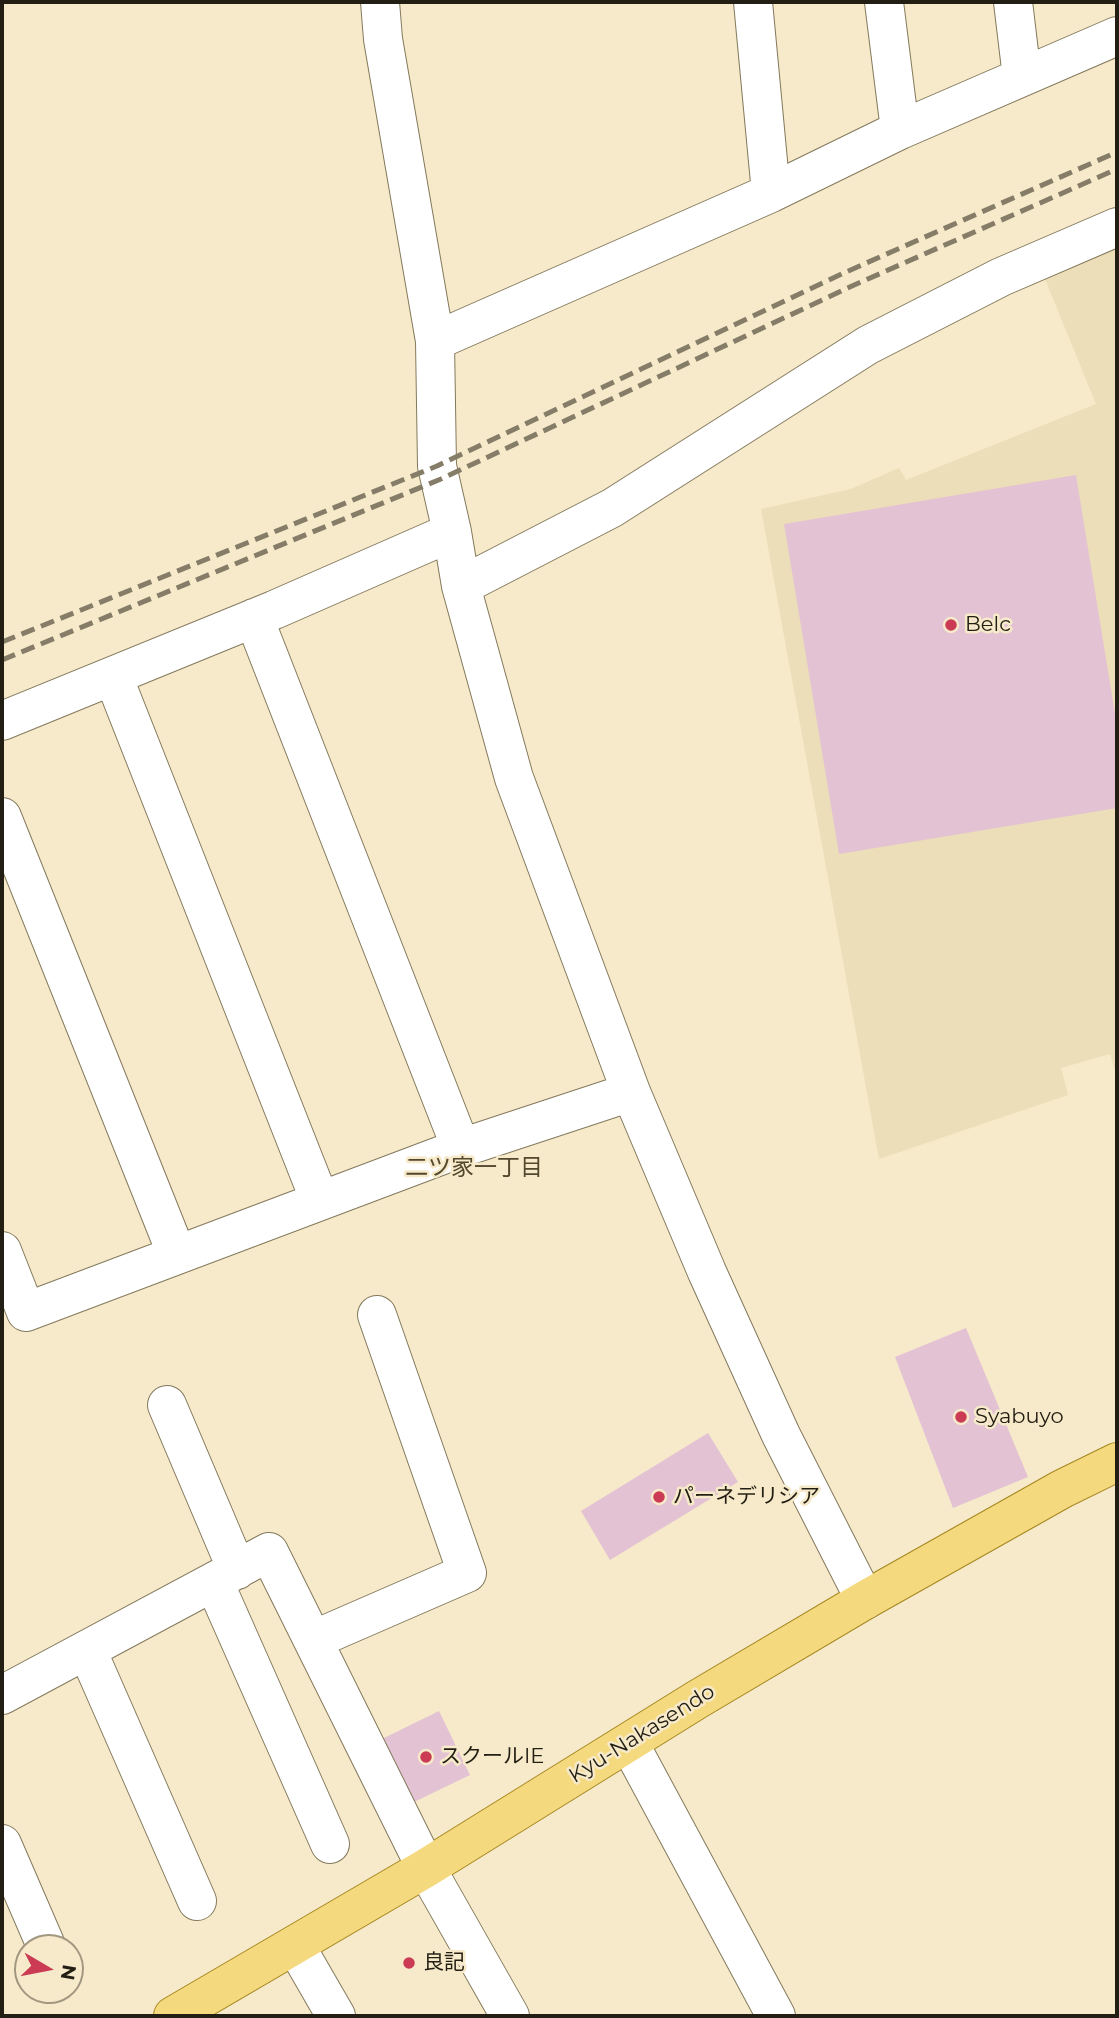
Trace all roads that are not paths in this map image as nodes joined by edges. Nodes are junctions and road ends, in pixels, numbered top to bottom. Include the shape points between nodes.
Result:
1 (380, 2) edge
2 (752, 2) edge
3 (884, 2) edge
4 (1013, 2) edge
5 (1117, 36) edge
6 (1022, 77) junction
7 (900, 130) junction
8 (771, 193) junction
9 (1117, 227) edge
10 (435, 341) junction
11 (452, 532) junction
12 (461, 586) junction
13 (254, 618) junction
14 (113, 676) junction
15 (2, 721) edge
16 (5, 838) edge
17 (631, 1092) junction
18 (461, 1148) junction
19 (320, 1201) junction
20 (2, 1251) edge
21 (177, 1255) junction
22 (377, 1315) dead end
23 (167, 1405) dead end
24 (1117, 1462) edge
25 (226, 1576) junction
26 (865, 1600) junction
27 (313, 1640) junction
28 (87, 1650) junction
29 (2, 1695) edge
30 (629, 1743) junction
31 (2, 1844) edge
32 (330, 1844) dead end
33 (426, 1868) junction
34 (197, 1901) dead end
35 (41, 1934) edge
36 (295, 1945) junction
37 (173, 2016) edge
38 (336, 2016) edge
39 (510, 2016) edge
40 (776, 2016) edge

1 - 10 street
2 - 8 street
3 - 7 street
4 - 6 street
5 - 6 street
6 - 7 street
7 - 8 street
8 - 10 street
9 - 12 street via 1001,277 868,345 612,508
10 - 11 street via 438,466
11 - 12 street
11 - 13 street
12 - 17 street via 514,778
13 - 14 street
13 - 18 street
14 - 15 street
14 - 19 street
16 - 21 street
17 - 18 street
17 - 26 street via 781,1435
18 - 19 street
19 - 21 street
20 - 21 street via 26,1312
22 - 27 street via 467,1573
23 - 25 street
24 - 26 main road, Kyu-Nakasendo
25 - 27 street via 269,1552
25 - 28 street
25 - 32 street
26 - 30 main road, Kyu-Nakasendo
27 - 33 street
28 - 29 street
28 - 34 street
30 - 33 main road, Kyu-Nakasendo
30 - 40 street
31 - 35 street
33 - 36 main road, Kyu-Nakasendo
33 - 39 street
36 - 37 main road, Kyu-Nakasendo
36 - 38 street

